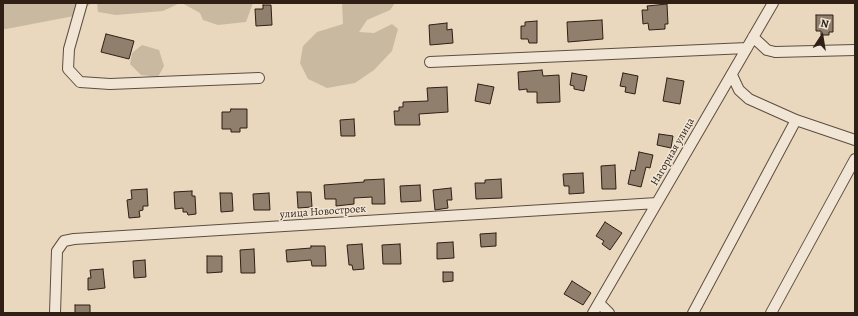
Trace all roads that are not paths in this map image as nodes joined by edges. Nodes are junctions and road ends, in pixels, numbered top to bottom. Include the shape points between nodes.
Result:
1 (82, 3) edge
2 (773, 3) edge
3 (753, 38) junction
4 (747, 48) junction
5 (855, 50) edge
6 (430, 62) dead end
7 (732, 75) junction
8 (259, 78) dead end
9 (796, 120) junction
10 (855, 140) edge
11 (855, 159) edge
12 (657, 203) junction
13 (599, 303) junction
14 (55, 313) edge
15 (593, 313) edge
16 (609, 313) edge
17 (693, 313) edge
18 (771, 313) edge

1 - 8 street via 69,49 68,69 80,82 110,84
2 - 3 street, Нагорная улица
3 - 4 street, Нагорная улица
3 - 5 street via 767,50 775,52
4 - 6 street
4 - 7 street, Нагорная улица
7 - 9 street via 739,90 749,99
7 - 12 street, Нагорная улица
9 - 10 street
9 - 17 street
11 - 18 street
12 - 13 street, Нагорная улица
12 - 14 street, улица Новостроек via 74,239 64,241 57,251
13 - 15 street, Нагорная улица
13 - 16 street

